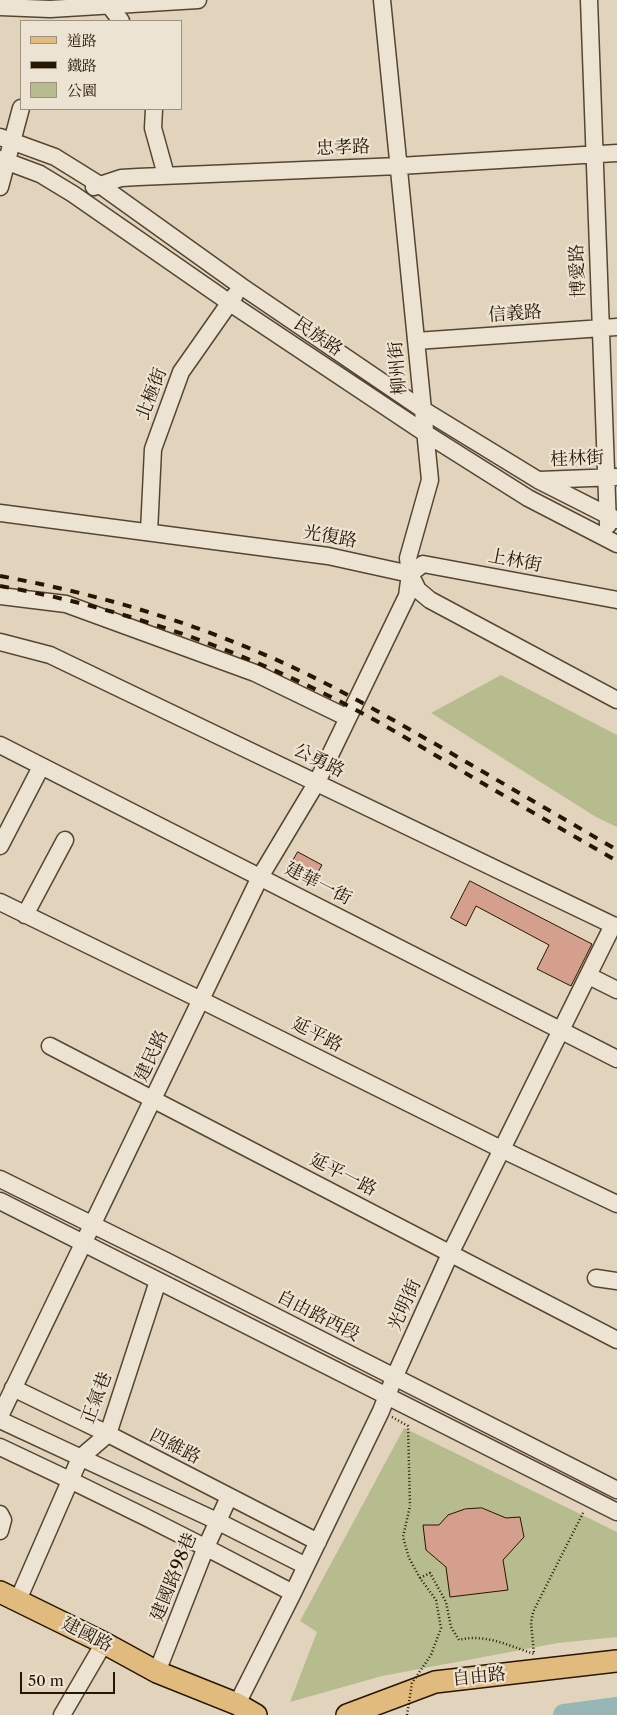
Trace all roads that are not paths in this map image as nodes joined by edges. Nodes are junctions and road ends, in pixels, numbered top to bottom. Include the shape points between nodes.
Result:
1 (198, 0) edge
2 (382, 0) edge
3 (589, 0) edge
4 (109, 3) edge
5 (0, 7) edge
6 (49, 10) edge
7 (120, 20) edge
8 (20, 110) edge
9 (154, 110) edge
10 (6, 139) edge
11 (617, 153) edge
12 (595, 154) junction
13 (4, 160) edge
14 (399, 166) junction
15 (166, 175) junction
16 (100, 185) junction
17 (0, 187) edge
18 (73, 194) junction
19 (241, 286) junction
20 (230, 303) junction
21 (617, 327) edge
22 (600, 328) junction
23 (416, 341) junction
24 (422, 409) junction
25 (425, 433) junction
26 (611, 477) edge
27 (538, 480) junction
28 (0, 513) edge
29 (613, 518) edge
30 (149, 532) junction
31 (612, 542) edge
32 (410, 574) junction
33 (0, 596) edge
34 (617, 600) edge
35 (0, 642) edge
36 (617, 700) edge
37 (348, 718) junction
38 (0, 745) edge
39 (41, 767) junction
40 (317, 782) junction
41 (6, 818) edge
42 (65, 840) dead end
43 (0, 846) edge
44 (260, 877) junction
45 (0, 902) edge
46 (25, 915) junction
47 (615, 926) edge
48 (589, 976) junction
49 (617, 990) edge
50 (201, 1000) junction
51 (561, 1031) junction
52 (50, 1046) dead end
53 (617, 1059) edge
54 (154, 1100) junction
55 (501, 1150) junction
56 (0, 1179) edge
57 (0, 1201) edge
58 (617, 1204) edge
59 (92, 1225) junction
60 (82, 1243) junction
61 (450, 1254) junction
62 (596, 1278) dead end
63 (158, 1281) junction
64 (617, 1281) edge
65 (617, 1340) edge
66 (394, 1378) junction
67 (13, 1388) junction
68 (384, 1404) junction
69 (0, 1416) edge
70 (0, 1420) edge
71 (108, 1434) junction
72 (0, 1446) edge
73 (80, 1458) junction
74 (70, 1479) junction
75 (617, 1490) edge
76 (229, 1497) junction
77 (617, 1512) edge
78 (0, 1514) edge
79 (219, 1522) junction
80 (0, 1531) edge
81 (318, 1542) junction
82 (206, 1547) junction
83 (306, 1566) junction
84 (294, 1594) junction
85 (9, 1596) edge
86 (104, 1643) junction
87 (617, 1661) edge
88 (157, 1672) junction
89 (237, 1704) junction
90 (62, 1715) edge
91 (256, 1715) edge
92 (347, 1715) edge

1 - 4 street
2 - 14 street, 柳州街
3 - 12 street, 博愛路
4 - 6 street
4 - 7 street
5 - 6 street
8 - 10 street
9 - 15 street via 153,128
10 - 13 street
10 - 16 street, 民族路 via 55,157
11 - 12 street, 忠孝路
12 - 14 street, 忠孝路
12 - 22 street, 博愛路
13 - 17 street
13 - 18 street, 民族路 via 40,174
14 - 15 street, 忠孝路
14 - 23 street, 柳州街
15 - 16 street, 忠孝路 via 120,178
16 - 18 street, 忠孝路
16 - 19 street, 民族路
18 - 20 street, 民族路
19 - 20 street, 北極街
19 - 24 street, 民族路
20 - 25 street, 民族路
20 - 30 street, 北極街 via 181,372 153,449
21 - 22 street, 信義路
22 - 23 street, 信義路
22 - 26 street, 博愛路
23 - 24 street, 柳州街
24 - 25 street, 柳州街
24 - 27 street, 民族路
25 - 31 street, 民族路 via 528,498
25 - 32 street, 柳州街 via 430,480 408,558
26 - 27 street, 桂林街
26 - 29 street, 博愛路
27 - 29 street, 民族路
28 - 30 street, 光復路
29 - 31 street, 博愛路
30 - 32 street, 光復路 via 328,556
32 - 34 street, 上林街 via 423,564
32 - 36 street via 418,590 430,600
32 - 37 street, 柳州街 via 406,596
33 - 37 street via 66,604 255,673
35 - 40 street, 公勇路 via 50,655
37 - 40 street, 建民路
38 - 39 street, 建華一街
39 - 41 street
39 - 44 street, 建華一街
40 - 44 street, 建民路
40 - 47 street, 公勇路
41 - 43 street
42 - 46 street
44 - 50 street, 建民路
44 - 51 street, 建華一街
45 - 46 street, 延平路
46 - 50 street, 延平路
47 - 48 street, 光明街
48 - 49 street
48 - 51 street, 光明街
50 - 54 street, 建民路
50 - 55 street, 延平路
51 - 53 street, 建華一街
51 - 55 street, 光明街
52 - 54 street, 延平一路
54 - 59 street, 建民路
54 - 61 street, 延平一路
55 - 58 street, 延平路
55 - 61 street, 光明街
56 - 59 street, 自由路西段
57 - 60 street
59 - 60 street, 建民路
59 - 66 street, 自由路西段
60 - 63 street
60 - 67 street, 建民路
61 - 65 street, 延平一路
61 - 66 street, 光明街
62 - 64 street
63 - 68 street
63 - 71 street, 正氣巷
66 - 68 street, 光明街
66 - 75 street, 自由路西段
67 - 69 street, 建民路
67 - 71 street, 四維路
68 - 77 street
68 - 81 street, 光明街
70 - 73 street
71 - 73 street, 正氣巷
71 - 76 street, 四維路
72 - 74 street
73 - 74 street, 正氣巷
73 - 79 street
74 - 82 street
74 - 85 street, 正氣巷
76 - 79 street, 建國路98巷
76 - 81 street, 四維路
78 - 80 street via 4,1520
79 - 82 street, 建國路98巷
79 - 83 street
81 - 83 street, 光明街
82 - 84 street
82 - 88 street, 建國路98巷
83 - 84 street, 光明街
84 - 89 street, 光明街
85 - 86 main road, 建國路
86 - 88 main road, 建國路
86 - 90 street
87 - 92 main road, 自由路 via 435,1682
88 - 89 main road, 建國路
89 - 91 main road, 建國路

